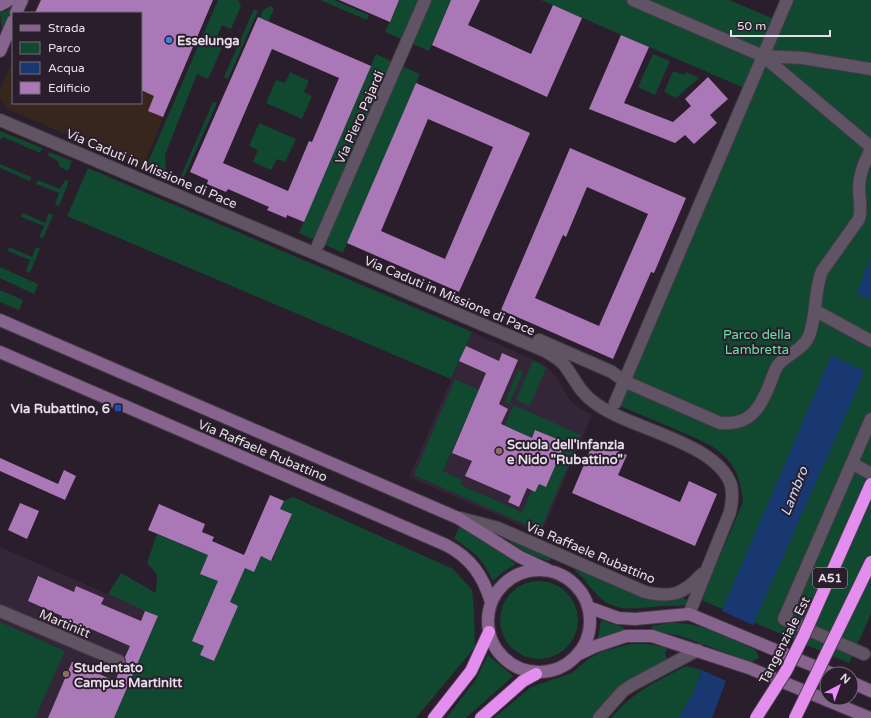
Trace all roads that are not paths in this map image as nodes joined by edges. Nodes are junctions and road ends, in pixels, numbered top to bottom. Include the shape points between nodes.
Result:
1 (9, 0) edge
2 (22, 0) edge
3 (425, 0) edge
4 (633, 0) edge
5 (787, 0) edge
6 (0, 5) edge
7 (16, 12) edge
8 (12, 23) edge
9 (0, 51) edge
10 (761, 55) junction
11 (871, 69) edge
12 (0, 120) edge
13 (871, 148) edge
14 (318, 245) dead end
15 (816, 311) junction
16 (0, 320) edge
17 (500, 323) dead end
18 (871, 341) edge
19 (0, 352) edge
20 (624, 381) junction
21 (615, 404) dead end
22 (871, 419) edge
23 (852, 463) junction
24 (871, 474) edge
25 (871, 484) edge
26 (458, 518) junction
27 (871, 562) edge
28 (706, 569) junction
29 (548, 570) junction
30 (491, 602) junction
31 (588, 607) junction
32 (0, 611) edge
33 (689, 614) junction
34 (489, 632) junction
35 (698, 650) junction
36 (864, 654) dead end
37 (578, 655) junction
38 (119, 661) dead end
39 (819, 668) edge
40 (536, 674) junction
41 (859, 686) edge
42 (871, 691) edge
43 (434, 718) edge
44 (481, 718) edge
45 (599, 718) edge
46 (756, 718) edge
47 (795, 718) edge
48 (870, 718) edge

1 - 6 street
2 - 7 street
3 - 14 street, Via Piero Pajardi
4 - 10 street
5 - 10 street
8 - 9 street
10 - 11 street via 803,58
10 - 13 street
10 - 20 street
12 - 28 street, Via Caduti in Missione di Pace via 545,351 564,365 580,391 596,405 705,454 725,474 733,498 730,512
13 - 15 street via 861,169 859,219 822,271
15 - 18 street
15 - 20 street via 803,345 777,366 763,402 750,416 740,422 720,423
16 - 26 street, Via Raffaele Rubattino
17 - 20 street via 612,372
19 - 30 street, Via Raffaele Rubattino via 446,545 468,560 478,571
20 - 21 street
22 - 23 street
23 - 24 street
23 - 36 street via 784,619
25 - 46 highway, Tangenziale Est / A51, bridge via 804,635 786,671
26 - 28 street, Via Raffaele Rubattino via 498,528 645,592 658,595 669,596 682,591
26 - 29 street, Via Raffaele Rubattino via 492,537 520,557
27 - 47 highway, A51, bridge
28 - 33 street, Via Caduti in Missione di Pace
29 - 30 street, Via Raffaele Rubattino via 529,571 517,575 502,586
29 - 31 street, Via Raffaele Rubattino via 566,577 576,585
30 - 34 street, Via Raffaele Rubattino via 488,614
31 - 33 street via 618,618
31 - 37 street, Via Raffaele Rubattino via 589,632
32 - 38 street, Martinitt
33 - 39 street
34 - 40 street, Via Raffaele Rubattino via 494,645 506,660
34 - 43 highway via 471,672
35 - 37 street, Via Raffaele Rubattino via 640,635 613,640
35 - 45 street via 623,691
35 - 48 street, Via Raffaele Rubattino via 749,668
37 - 40 street, Via Raffaele Rubattino via 560,668
40 - 44 highway via 523,681
41 - 42 street

